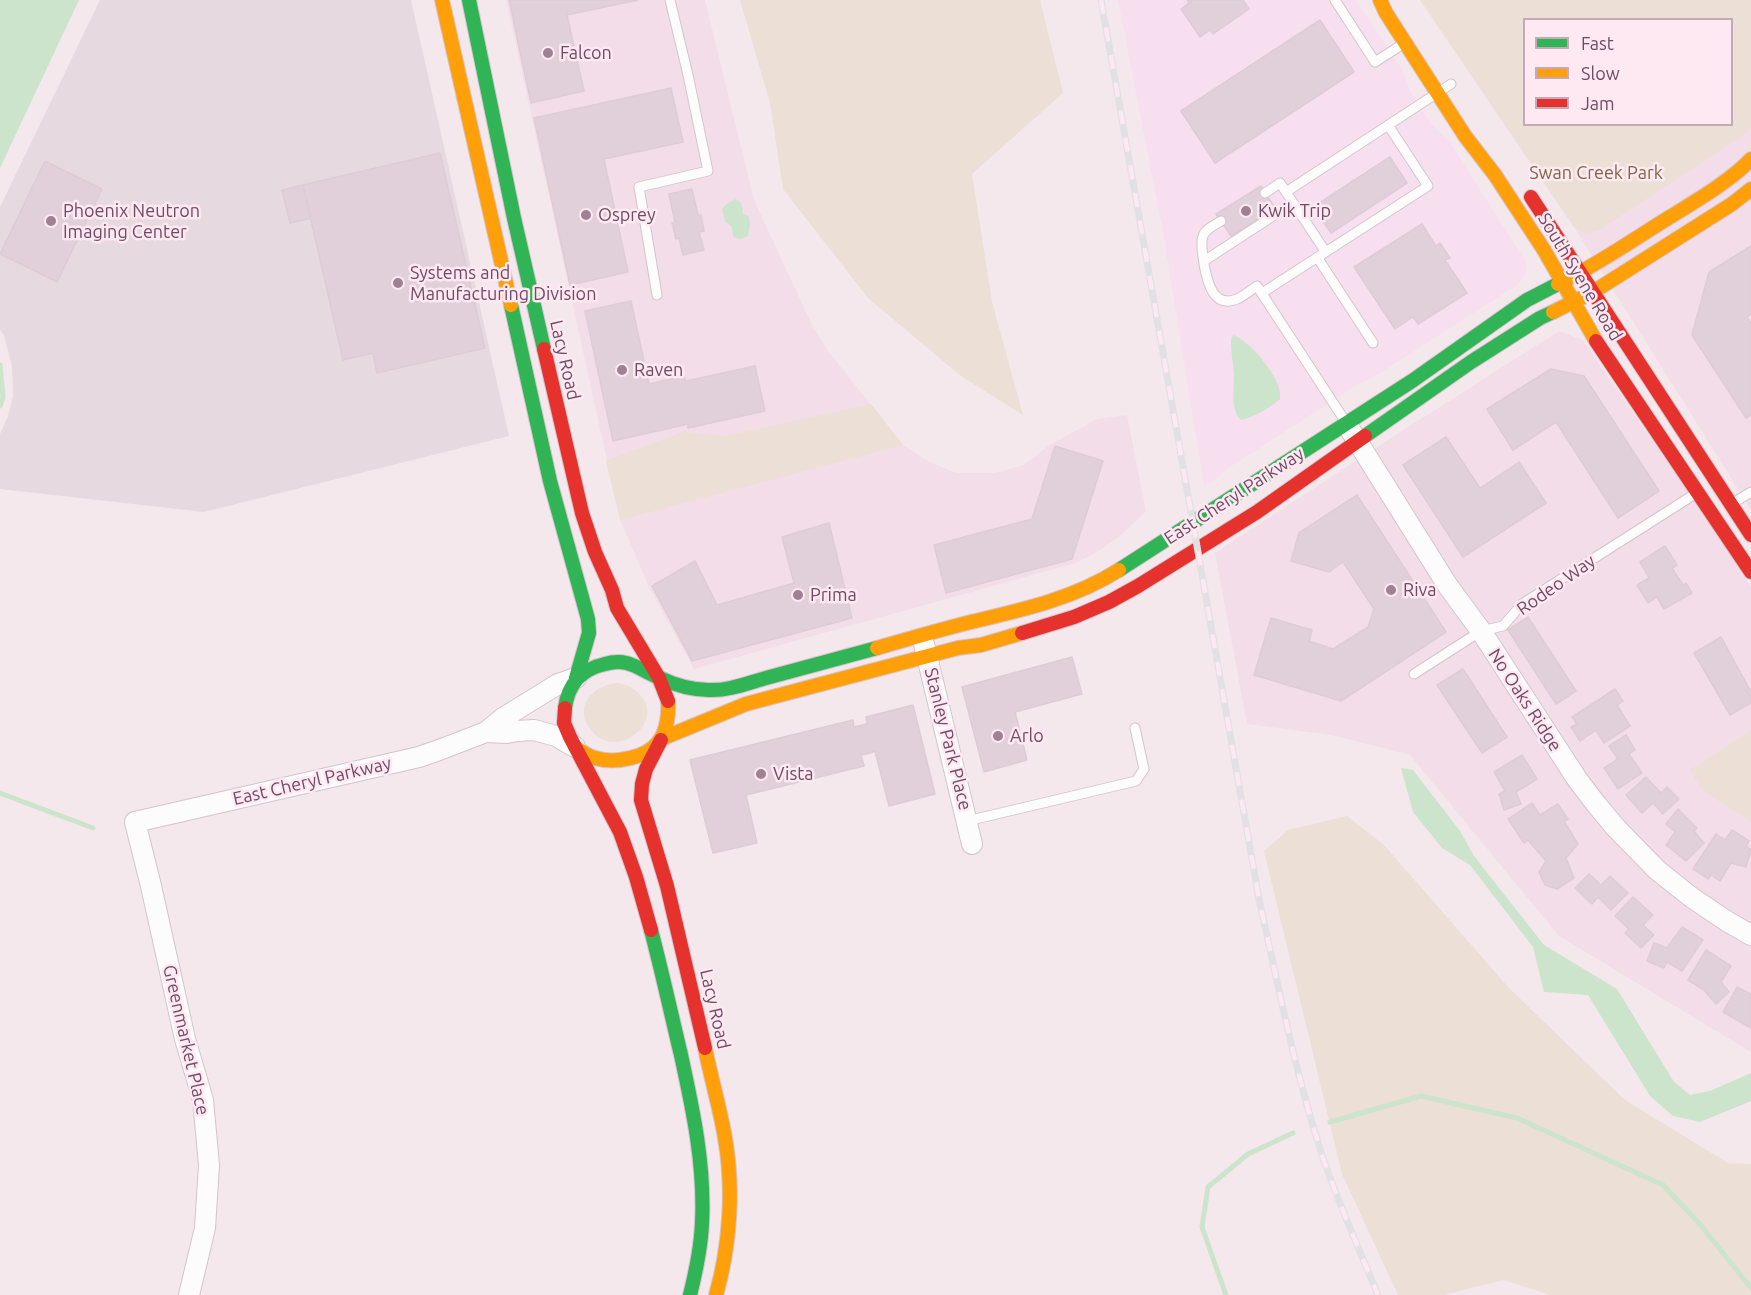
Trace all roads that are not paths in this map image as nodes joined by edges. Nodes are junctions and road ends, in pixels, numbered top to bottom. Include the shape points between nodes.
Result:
1 (442, 0) edge
2 (469, 0) edge
3 (670, 0) edge
4 (1335, 0) edge
5 (1380, 0) edge
6 (1387, 0) edge
7 (1410, 39) junction
8 (1427, 52) dead end
9 (1451, 84) dead end
10 (1437, 92) junction
11 (1388, 125) junction
12 (1751, 159) edge
13 (1523, 186) dead end
14 (1751, 189) edge
15 (1286, 192) junction
16 (1266, 193) dead end
17 (1293, 203) junction
18 (1221, 221) dead end
19 (1321, 254) junction
20 (1204, 261) junction
21 (1581, 273) junction
22 (1562, 282) junction
23 (1259, 290) junction
24 (1593, 292) junction
25 (657, 295) dead end
26 (1574, 302) junction
27 (1373, 343) dead end
28 (1346, 423) junction
29 (1358, 442) junction
30 (1696, 492) junction
31 (1751, 492) edge
32 (1730, 505) junction
33 (1751, 536) edge
34 (1751, 572) edge
35 (1480, 632) junction
36 (922, 635) junction
37 (927, 657) junction
38 (1414, 674) dead end
39 (576, 678) junction
40 (659, 678) junction
41 (1135, 728) dead end
42 (486, 732) junction
43 (661, 739) junction
44 (575, 747) junction
45 (968, 821) junction
46 (135, 822) joint
47 (972, 844) dead end
48 (1751, 935) edge
49 (189, 1295) edge
50 (690, 1295) edge
51 (716, 1295) edge

1 - 39 street via 550,481 588,619 589,633
2 - 40 street, Lacy Road via 504,173 582,513 617,608
3 - 25 lane via 708,171 639,187
4 - 7 lane via 1375,62
5 - 7 street, South Syene Road
6 - 7 street, South Syene Road
7 - 8 street, South Syene Road
7 - 10 street, South Syene Road
9 - 10 lane
10 - 11 lane
10 - 22 street, South Syene Road
11 - 15 lane
11 - 19 lane via 1428,186
12 - 21 street, East Cheryl Parkway via 1696,201
13 - 21 street, South Syene Road
14 - 24 street, East Cheryl Parkway
15 - 16 lane via 1280,183
15 - 17 lane
17 - 19 lane
17 - 20 lane
18 - 20 lane via 1204,232
19 - 23 lane
19 - 27 lane
20 - 23 lane via 1209,284 1218,299 1227,301
21 - 22 street, East Cheryl Parkway
21 - 24 street, South Syene Road
22 - 26 street, South Syene Road
22 - 28 street, East Cheryl Parkway via 1527,300
23 - 28 lane
24 - 26 street, East Cheryl Parkway
24 - 32 street, South Syene Road
26 - 29 street, East Cheryl Parkway via 1540,318 1471,362
26 - 30 street, South Syene Road
28 - 29 street, No Oaks Ridge
28 - 36 street, East Cheryl Parkway via 1105,579 1043,605
29 - 35 street, No Oaks Ridge
29 - 37 street, East Cheryl Parkway via 1257,512 1109,602 1040,628
30 - 34 street, South Syene Road
30 - 35 lane, Rodeo Way via 1522,604 1503,626
31 - 32 lane
32 - 33 street, South Syene Road
35 - 38 lane, Rodeo Way
35 - 48 street, No Oaks Ridge via 1577,779 1616,828 1691,897
36 - 37 street, Stanley Park Place
36 - 40 street, East Cheryl Parkway via 721,690 689,690
37 - 43 street, East Cheryl Parkway via 746,704
37 - 45 street, Stanley Park Place
39 - 40 street via 598,665 623,661
39 - 42 street, East Cheryl Parkway via 558,684
39 - 44 street via 563,710 564,723
40 - 43 street via 669,712
41 - 45 lane via 1144,769 1136,782
42 - 44 street, East Cheryl Parkway via 534,730
42 - 46 street, East Cheryl Parkway via 419,757
43 - 44 street via 649,750 626,760 594,758
43 - 51 street, Lacy Road via 646,769 641,800 667,886 725,1138 728,1230
44 - 50 street via 619,830 637,879 659,956 694,1118 704,1201 702,1240
45 - 47 street, Stanley Park Place
46 - 49 street, Greenmarket Place via 203,1100 209,1165 206,1228

